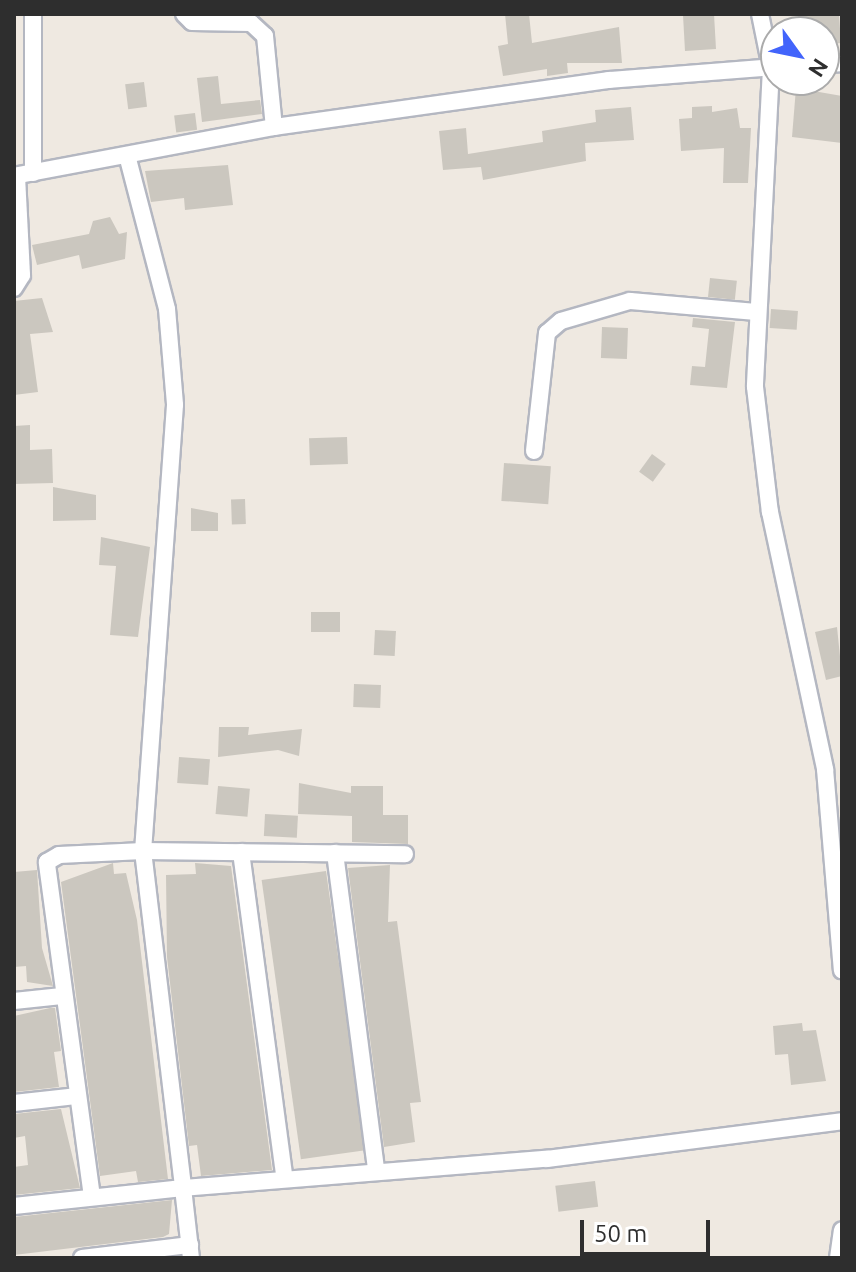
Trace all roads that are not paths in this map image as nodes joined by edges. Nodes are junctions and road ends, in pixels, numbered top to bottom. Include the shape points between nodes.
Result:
1 (33, 14) edge
2 (184, 14) edge
3 (760, 69) edge
4 (772, 96) edge
5 (274, 127) junction
6 (128, 159) junction
7 (21, 175) edge
8 (14, 288) edge
9 (757, 312) junction
10 (534, 451) dead end
11 (143, 851) junction
12 (241, 852) junction
13 (335, 853) junction
14 (405, 854) dead end
15 (842, 970) edge
16 (62, 996) junction
17 (14, 1001) edge
18 (76, 1096) junction
19 (14, 1103) edge
20 (842, 1121) edge
21 (376, 1167) junction
22 (284, 1176) junction
23 (183, 1188) junction
24 (92, 1197) junction
25 (14, 1206) edge
26 (842, 1230) edge
27 (190, 1252) edge
28 (82, 1258) edge
29 (838, 1258) edge

1 - 7 street
2 - 5 street via 192,22 251,23 265,36
3 - 5 street via 609,80
4 - 9 street
5 - 6 street
6 - 7 street
6 - 11 street via 167,309 175,405
7 - 8 street via 22,275
9 - 10 street via 616,301 552,326
9 - 15 street via 755,387 768,497 825,769
11 - 12 street
11 - 16 street via 59,855 47,862
11 - 23 street
12 - 13 street
12 - 22 street
13 - 14 street
13 - 21 street
16 - 17 street
16 - 18 street
18 - 19 street
18 - 24 street
20 - 21 street via 547,1159
21 - 22 street
22 - 23 street
23 - 24 street
23 - 27 street
24 - 25 street
26 - 29 street
27 - 28 street

